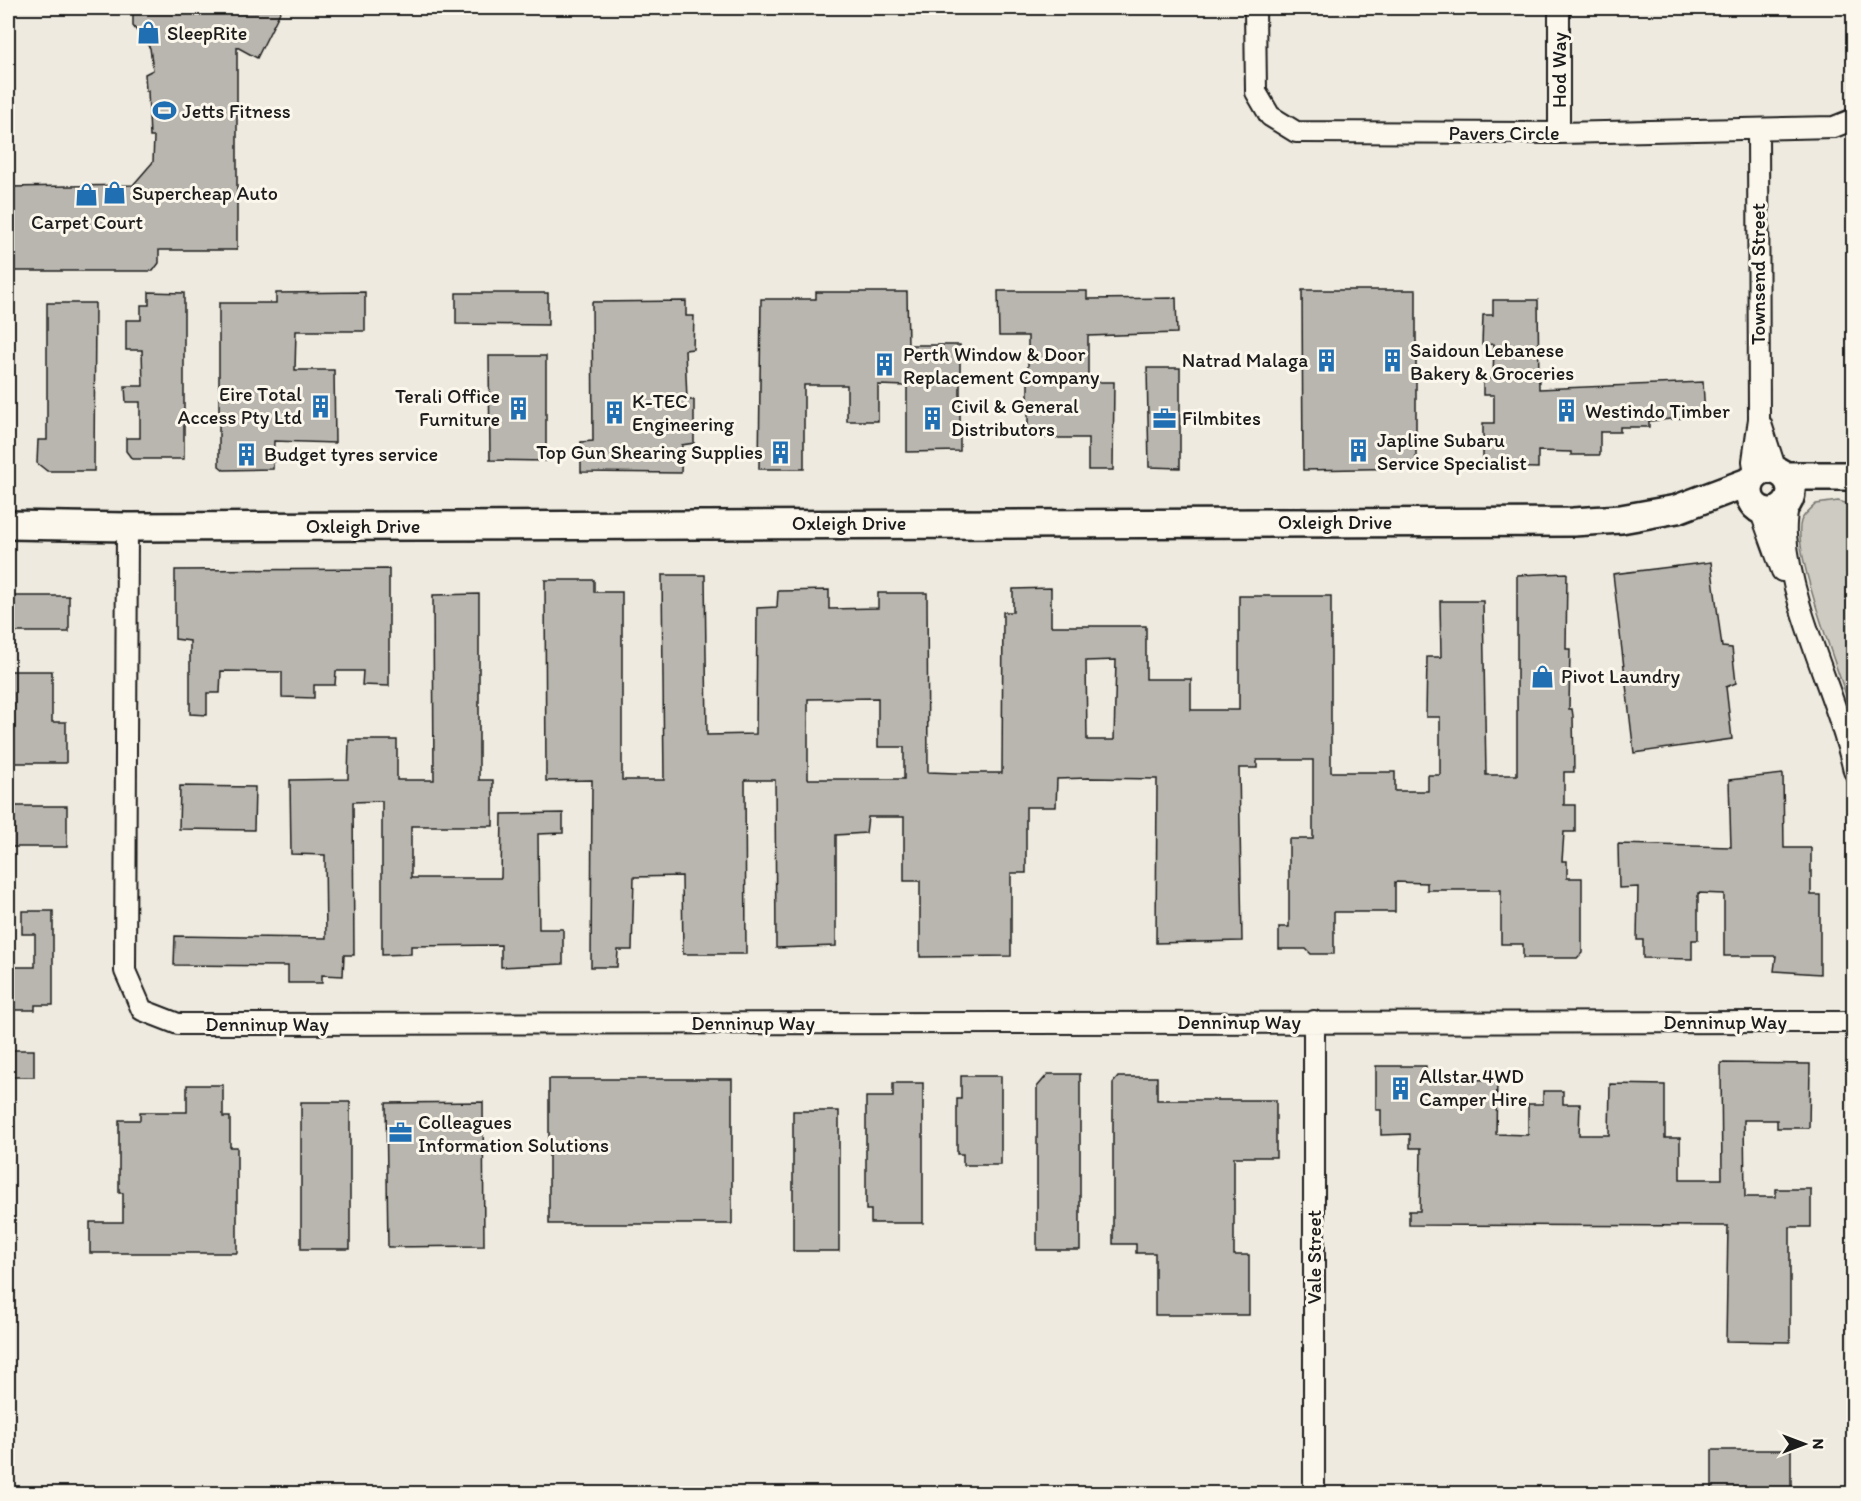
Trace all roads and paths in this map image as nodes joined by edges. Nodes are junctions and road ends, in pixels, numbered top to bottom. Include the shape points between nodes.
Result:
1 (1255, 8) edge
2 (1559, 8) edge
3 (1854, 119) edge
4 (1758, 129) junction
5 (1559, 133) junction
6 (1759, 419) junction
7 (1854, 476) edge
8 (1786, 488) junction
9 (1755, 493) junction
10 (1854, 493) edge
11 (8, 525) edge
12 (127, 527) junction
13 (1796, 590) junction
14 (1854, 771) edge
15 (1314, 1021) junction
16 (1854, 1022) edge
17 (1314, 1494) edge

1 - 5 street, Pavers Circle via 1256,92 1270,116 1296,132
2 - 5 street, Hod Way
3 - 4 street, Pavers Circle via 1834,126
4 - 5 street, Pavers Circle
4 - 6 street, Townsend Street
6 - 8 street, Townsend Street
6 - 9 street, Townsend Street via 1753,461
7 - 8 street
8 - 9 street via 1768,470
8 - 9 street via 1772,512
8 - 10 street
8 - 13 street, Townsend Street via 1786,535
9 - 12 street, Oxleigh Drive via 1621,519 1500,523
9 - 13 street, Townsend Street via 1779,566
11 - 12 street, Oxleigh Drive
12 - 15 street, Denninup Way via 125,971 142,1010 178,1024
13 - 14 street, Townsend Street
15 - 16 street, Denninup Way
15 - 17 street, Vale Street

